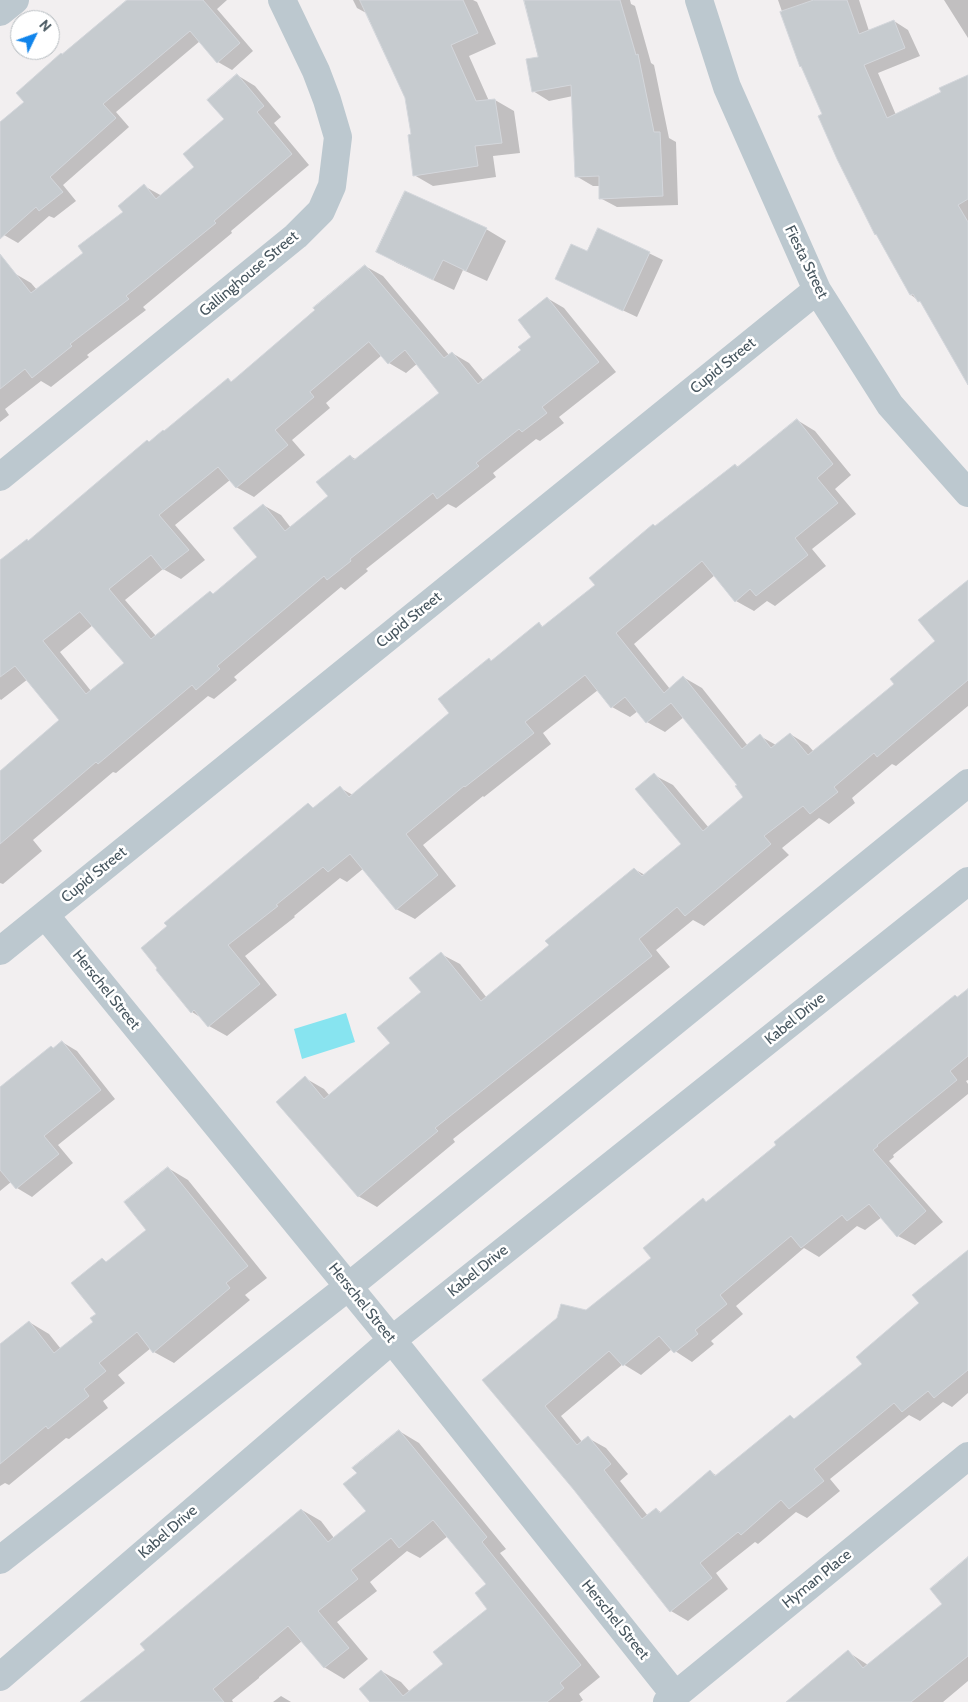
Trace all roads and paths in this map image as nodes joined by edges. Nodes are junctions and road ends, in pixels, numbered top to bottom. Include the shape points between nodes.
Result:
1 (15, 0) edge
2 (282, 0) edge
3 (699, 0) edge
4 (0, 12) edge
5 (817, 290) junction
6 (0, 477) edge
7 (968, 494) edge
8 (968, 783) edge
9 (968, 881) edge
10 (45, 915) junction
11 (0, 951) edge
12 (348, 1287) junction
13 (392, 1340) junction
14 (968, 1456) edge
15 (0, 1560) edge
16 (0, 1677) edge
17 (671, 1699) edge

1 - 4 street
2 - 6 street, Gallinghouse Street via 316,71 338,137 332,186 321,211 296,236
3 - 5 street, Fiesta Street via 727,86
5 - 7 street, Fiesta Street via 890,406
5 - 10 street, Cupid Street
8 - 12 street
9 - 13 street, Kabel Drive
10 - 11 street, Cupid Street
10 - 12 street, Herschel Street
12 - 13 street, Herschel Street
12 - 15 street
13 - 16 street, Kabel Drive
13 - 17 street, Herschel Street
14 - 17 street, Hyman Place

